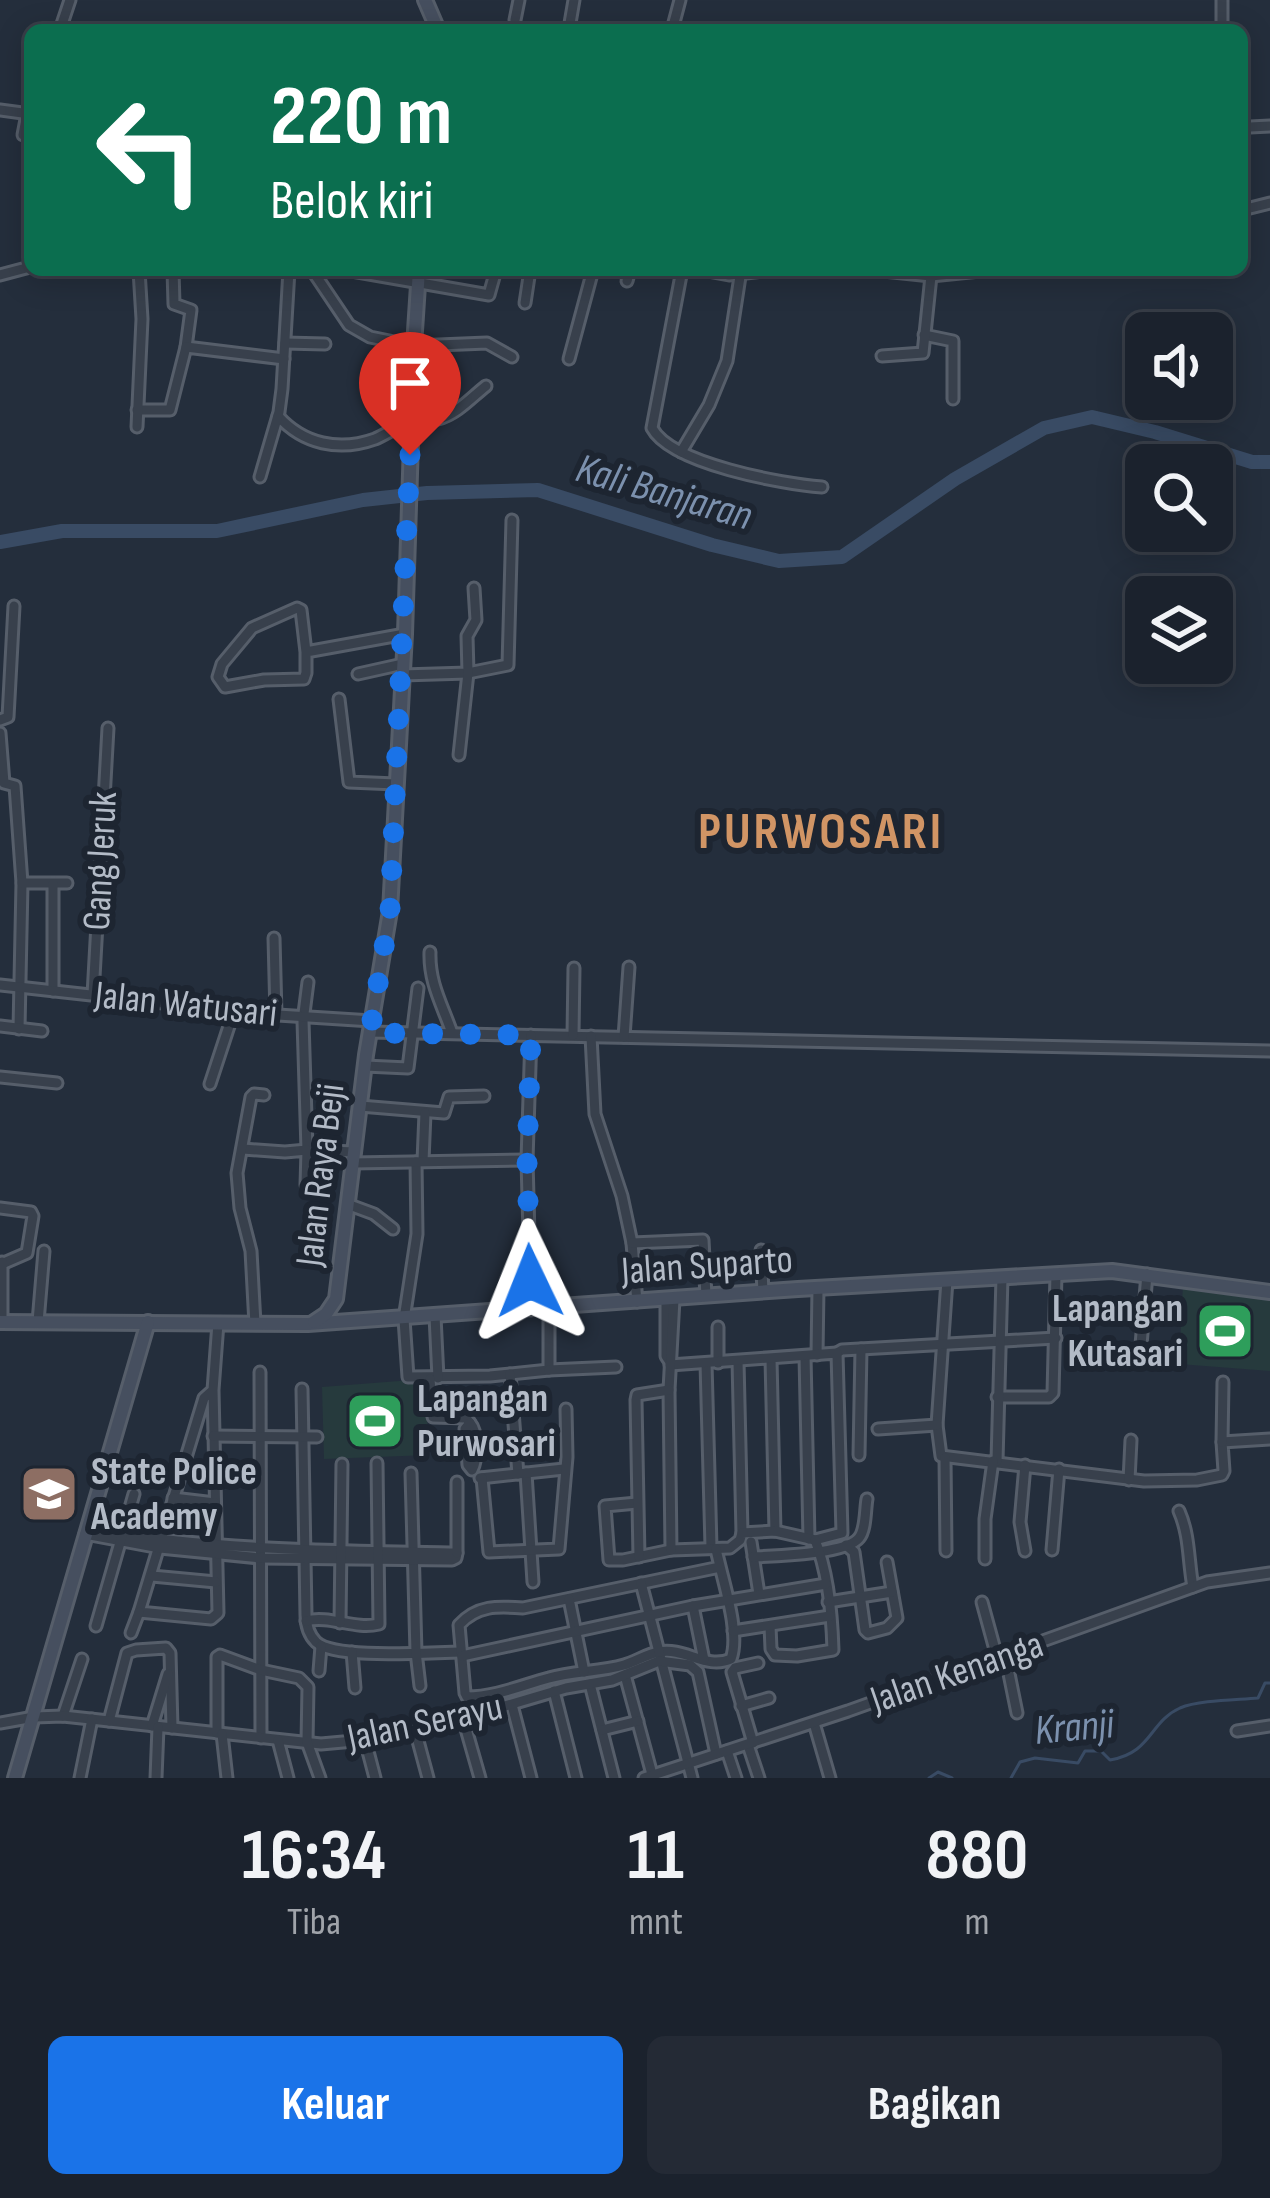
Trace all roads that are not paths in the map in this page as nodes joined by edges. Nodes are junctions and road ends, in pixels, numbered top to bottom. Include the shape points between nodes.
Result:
1 (519, 0) edge
2 (515, 20) dead end
3 (1270, 126) edge
4 (1250, 127) dead end
5 (24, 131) edge
6 (23, 135) dead end
7 (140, 276) edge
8 (173, 276) edge
9 (290, 276) edge
10 (316, 276) edge
11 (494, 276) edge
12 (529, 276) edge
13 (591, 276) edge
14 (681, 276) edge
15 (740, 276) edge
16 (932, 276) edge
17 (419, 277) edge
18 (525, 303) dead end
19 (923, 335) junction
20 (285, 343) junction
21 (325, 344) dead end
22 (414, 346) junction
23 (186, 347) junction
24 (882, 356) dead end
25 (512, 357) dead end
26 (284, 359) junction
27 (569, 359) dead end
28 (486, 386) dead end
29 (952, 399) dead end
30 (137, 410) junction
31 (278, 416) junction
32 (412, 421) junction
33 (136, 427) dead end
34 (681, 452) junction
35 (260, 477) dead end
36 (822, 487) dead end
37 (512, 520) dead end
38 (474, 588) dead end
39 (14, 606) dead end
40 (404, 634) junction
41 (306, 652) junction
42 (402, 670) junction
43 (468, 673) junction
44 (358, 674) dead end
45 (339, 699) dead end
46 (0, 721) edge
47 (108, 728) dead end
48 (0, 734) edge
49 (459, 755) dead end
50 (396, 784) junction
51 (67, 883) dead end
52 (22, 884) junction
53 (53, 884) junction
54 (274, 938) dead end
55 (430, 952) dead end
56 (629, 967) dead end
57 (574, 968) dead end
58 (308, 982) dead end
59 (0, 985) edge
60 (21, 987) junction
61 (418, 988) dead end
62 (53, 991) junction
63 (93, 995) junction
64 (234, 1011) junction
65 (276, 1015) junction
66 (304, 1018) junction
67 (0, 1026) edge
68 (371, 1027) junction
69 (19, 1029) junction
70 (42, 1031) dead end
71 (411, 1033) junction
72 (452, 1033) junction
73 (531, 1035) junction
74 (573, 1035) junction
75 (591, 1036) junction
76 (624, 1036) junction
77 (1270, 1051) edge
78 (365, 1066) junction
79 (0, 1077) edge
80 (57, 1083) dead end
81 (210, 1084) dead end
82 (264, 1094) dead end
83 (484, 1096) dead end
84 (360, 1106) junction
85 (425, 1113) junction
86 (243, 1149) junction
87 (308, 1150) junction
88 (354, 1157) junction
89 (527, 1160) junction
90 (419, 1162) junction
91 (306, 1185) dead end
92 (347, 1204) junction
93 (0, 1208) edge
94 (394, 1229) dead end
95 (632, 1243) junction
96 (761, 1250) dead end
97 (44, 1251) dead end
98 (2, 1262) edge
99 (1056, 1274) junction
100 (1147, 1274) junction
101 (1002, 1277) junction
102 (947, 1280) junction
103 (818, 1288) junction
104 (763, 1292) junction
105 (1270, 1292) edge
106 (706, 1296) junction
107 (336, 1299) junction
108 (670, 1299) junction
109 (637, 1302) junction
110 (549, 1308) junction
111 (531, 1310) junction
112 (435, 1316) junction
113 (404, 1319) junction
114 (1, 1322) edge
115 (38, 1322) junction
116 (148, 1322) junction
117 (363, 1322) junction
118 (218, 1323) junction
119 (255, 1324) junction
120 (308, 1324) junction
121 (718, 1327) dead end
122 (1056, 1338) junction
123 (1000, 1340) junction
124 (942, 1345) junction
125 (1142, 1346) dead end
126 (861, 1349) junction
127 (837, 1354) junction
128 (811, 1356) junction
129 (771, 1359) junction
130 (738, 1361) junction
131 (712, 1363) junction
132 (670, 1364) junction
133 (616, 1367) dead end
134 (549, 1370) junction
135 (260, 1372) dead end
136 (510, 1374) junction
137 (434, 1378) junction
138 (1223, 1382) dead end
139 (302, 1389) dead end
140 (212, 1390) junction
141 (669, 1390) junction
142 (998, 1396) junction
143 (566, 1409) dead end
144 (938, 1425) junction
145 (878, 1430) dead end
146 (213, 1436) junction
147 (303, 1436) junction
148 (260, 1437) junction
149 (317, 1437) dead end
150 (1270, 1439) edge
151 (1131, 1440) dead end
152 (1222, 1442) junction
153 (859, 1455) dead end
154 (945, 1458) junction
155 (995, 1461) junction
156 (377, 1462) dead end
157 (342, 1465) dead end
158 (1025, 1465) junction
159 (564, 1469) junction
160 (1059, 1469) junction
161 (411, 1473) dead end
162 (522, 1474) junction
163 (482, 1478) junction
164 (1130, 1480) junction
165 (457, 1482) dead end
166 (134, 1494) dead end
167 (172, 1498) junction
168 (867, 1499) dead end
169 (215, 1503) junction
170 (637, 1503) junction
171 (1179, 1511) dead end
172 (775, 1531) junction
173 (86, 1532) junction
174 (121, 1538) junction
175 (746, 1538) junction
176 (812, 1539) junction
177 (161, 1544) junction
178 (846, 1545) junction
179 (713, 1548) junction
180 (216, 1550) junction
181 (531, 1550) junction
182 (671, 1550) junction
183 (1052, 1550) dead end
184 (946, 1551) dead end
185 (1025, 1551) dead end
186 (820, 1552) junction
187 (261, 1554) junction
188 (341, 1554) junction
189 (378, 1554) junction
190 (304, 1555) junction
191 (413, 1555) junction
192 (639, 1557) junction
193 (753, 1557) junction
194 (986, 1559) dead end
195 (887, 1562) dead end
196 (719, 1567) junction
197 (1270, 1573) edge
198 (152, 1576) junction
199 (216, 1582) junction
200 (533, 1582) dead end
201 (641, 1583) junction
202 (826, 1584) junction
203 (1193, 1587) junction
204 (892, 1592) junction
205 (759, 1594) junction
206 (861, 1597) junction
207 (569, 1599) junction
208 (727, 1600) junction
209 (828, 1602) junction
210 (982, 1602) dead end
211 (692, 1606) junction
212 (139, 1612) junction
213 (648, 1615) junction
214 (830, 1616) junction
215 (306, 1621) junction
216 (340, 1623) junction
217 (96, 1626) dead end
218 (770, 1626) junction
219 (576, 1631) junction
220 (733, 1631) junction
221 (131, 1633) dead end
222 (321, 1646) junction
223 (352, 1652) junction
224 (416, 1652) junction
225 (461, 1654) junction
226 (658, 1656) junction
227 (1001, 1656) junction
228 (82, 1659) dead end
229 (704, 1660) junction
230 (758, 1663) dead end
231 (171, 1670) junction
232 (260, 1670) junction
233 (319, 1671) dead end
234 (584, 1672) junction
235 (625, 1675) junction
236 (590, 1684) junction
237 (420, 1686) dead end
238 (355, 1688) dead end
239 (554, 1691) junction
240 (769, 1698) dead end
241 (512, 1705) junction
242 (741, 1706) junction
243 (1017, 1713) dead end
244 (462, 1715) junction
245 (63, 1716) junction
246 (34, 1717) junction
247 (92, 1720) junction
248 (109, 1721) junction
249 (638, 1721) junction
250 (0, 1723) edge
251 (814, 1723) junction
252 (414, 1726) junction
253 (1270, 1726) edge
254 (155, 1727) junction
255 (172, 1728) junction
256 (602, 1730) junction
257 (1237, 1731) dead end
258 (219, 1733) junction
259 (261, 1738) junction
260 (278, 1740) junction
261 (364, 1741) junction
262 (307, 1742) junction
263 (750, 1744) junction
264 (722, 1752) junction
265 (688, 1765) junction
266 (650, 1777) edge
267 (15, 1778) edge
268 (80, 1778) edge
269 (156, 1778) edge
270 (227, 1778) edge
271 (288, 1778) edge
272 (320, 1778) edge
273 (375, 1778) edge
274 (428, 1778) edge
275 (480, 1778) edge
276 (531, 1778) edge
277 (576, 1778) edge
278 (614, 1778) edge
279 (692, 1778) edge
280 (736, 1778) edge
281 (759, 1778) edge
282 (830, 1778) edge

1 - 2 street
3 - 4 street
5 - 6 street
7 - 30 street
8 - 23 street via 174,304 191,309
9 - 20 street
10 - 22 street via 357,331
11 - 17 street via 489,295
12 - 18 street
13 - 27 street
14 - 34 street via 652,428
15 - 34 street via 727,361
16 - 19 street
17 - 22 street, Jalan Raya Beji
19 - 24 street via 923,352
19 - 29 street via 954,342
20 - 21 street
20 - 26 street
22 - 25 street via 487,343
22 - 32 street, Jalan Raya Beji
23 - 26 street
23 - 30 street via 169,411
26 - 31 street
28 - 32 street via 446,417
30 - 33 street
31 - 32 street via 310,441 340,445
31 - 35 street
32 - 40 street, Jalan Raya Beji
34 - 36 street via 738,473
37 - 43 street via 508,665
38 - 43 street
39 - 46 street via 8,717
40 - 41 street
40 - 42 street, Jalan Raya Beji
41 - 41 street via 297,608 252,628 218,677 224,687 304,679
42 - 43 street
42 - 44 street
42 - 50 street, Jalan Raya Beji
43 - 49 street
45 - 50 street via 349,782
47 - 63 street, Gang Jeruk
48 - 52 street via 4,783 15,786
50 - 68 street, Jalan Raya Beji via 390,910
51 - 53 street
52 - 53 street
52 - 60 street
53 - 62 street
54 - 65 street
55 - 72 street via 431,982
56 - 76 street
57 - 74 street
58 - 66 street
59 - 60 street, Jalan Watusari
60 - 62 street, Jalan Watusari
60 - 69 street
61 - 71 street
62 - 63 street, Jalan Watusari
63 - 64 street, Jalan Watusari
64 - 65 street, Jalan Watusari
64 - 81 street
65 - 66 street, Jalan Watusari
66 - 68 street, Jalan Watusari
66 - 87 street
67 - 69 street
68 - 71 street, Jalan Watusari
68 - 78 street, Jalan Raya Beji
69 - 70 street
71 - 72 street, Jalan Watusari
71 - 78 street via 409,1068
72 - 73 street, Jalan Watusari
73 - 74 street, Jalan Watusari
73 - 89 street
74 - 75 street, Jalan Watusari
75 - 76 street, Jalan Watusari
75 - 95 street via 597,1125
76 - 77 street, Jalan Watusari
78 - 84 street, Jalan Raya Beji
79 - 80 street
82 - 86 street via 250,1097
83 - 85 street via 449,1097 444,1113
84 - 85 street
84 - 88 street, Jalan Raya Beji
85 - 90 street
86 - 87 street
86 - 119 street via 238,1195
87 - 88 street
87 - 91 street
88 - 90 street
88 - 92 street, Jalan Raya Beji
89 - 90 street
89 - 111 street
90 - 113 street
92 - 94 street
92 - 107 street, Jalan Raya Beji
93 - 98 street via 33,1216 27,1253
95 - 106 street via 703,1240
95 - 109 street
96 - 104 street
97 - 115 street
98 - 114 street
99 - 100 street, Jalan Suparto
99 - 101 street, Jalan Suparto
99 - 122 street
100 - 105 street, Jalan Suparto
100 - 125 street
101 - 102 street, Jalan Suparto
101 - 123 street
102 - 103 street, Jalan Suparto
102 - 124 street
103 - 104 street, Jalan Suparto
103 - 128 street
104 - 106 street, Jalan Suparto
106 - 108 street, Jalan Suparto
107 - 117 street
107 - 120 street
108 - 109 street, Jalan Suparto
108 - 132 street
109 - 110 street, Jalan Suparto
110 - 111 street, Jalan Suparto
110 - 134 street
111 - 112 street, Jalan Suparto
112 - 113 street, Jalan Suparto
112 - 137 street
113 - 117 street, Jalan Suparto
113 - 137 street via 408,1377
114 - 115 street, Jalan Suparto
115 - 116 street, Jalan Suparto
116 - 118 street, Jalan Suparto
116 - 173 street
117 - 120 street, Jalan Suparto
118 - 119 street, Jalan Suparto
118 - 140 street
119 - 120 street, Jalan Suparto
121 - 131 street
122 - 123 street
122 - 142 street via 1052,1396
123 - 124 street
123 - 142 street
124 - 126 street
124 - 144 street
126 - 127 street
126 - 153 street
127 - 128 street
127 - 176 street via 842,1533
128 - 129 street
128 - 176 street
129 - 130 street
129 - 172 street
130 - 131 street
130 - 175 street
131 - 132 street
131 - 179 street
132 - 141 street
133 - 134 street
134 - 136 street
135 - 148 street
136 - 137 street
136 - 162 street
137 - 163 street via 433,1417 466,1418 474,1429 472,1470
138 - 152 street
139 - 147 street
140 - 146 street
140 - 167 street
141 - 170 street via 637,1394
141 - 182 street
142 - 155 street
143 - 159 street
144 - 145 street
144 - 154 street
146 - 148 street
146 - 169 street
147 - 148 street
147 - 149 street
147 - 190 street
148 - 187 street
150 - 152 street
151 - 164 street
152 - 164 street via 1222,1475
154 - 155 street
154 - 184 street
155 - 158 street
155 - 194 street
156 - 189 street
157 - 188 street
158 - 160 street
158 - 185 street
159 - 162 street
159 - 181 street via 560,1547
160 - 164 street
160 - 183 street
161 - 191 street
162 - 163 street
162 - 181 street
163 - 181 street via 487,1550
165 - 191 street via 457,1552
166 - 174 street
167 - 169 street
167 - 177 street
168 - 178 street via 860,1538
169 - 180 street
170 - 192 street
170 - 192 street via 608,1504 604,1515 609,1560
171 - 203 street
172 - 175 street
172 - 176 street
173 - 174 street
173 - 246 street
174 - 177 street
174 - 217 street
175 - 179 street
175 - 193 street
176 - 186 street
177 - 180 street
177 - 198 street
178 - 186 street
178 - 206 street
179 - 182 street
179 - 196 street
180 - 187 street
180 - 199 street
181 - 200 street
182 - 192 street
186 - 193 street
186 - 202 street
187 - 190 street
187 - 232 street
188 - 189 street
188 - 190 street
188 - 216 street
189 - 191 street
189 - 216 street via 380,1624
190 - 215 street
191 - 224 street
193 - 205 street
195 - 204 street
196 - 201 street
196 - 208 street
197 - 203 street, Jalan Kenanga
198 - 199 street
198 - 212 street
199 - 212 street via 216,1618
201 - 207 street
201 - 213 street
202 - 205 street
202 - 209 street
203 - 227 street, Jalan Kenanga
204 - 206 street
204 - 206 street via 896,1621 868,1633
205 - 208 street
206 - 209 street
207 - 219 street
207 - 225 street via 472,1614 459,1625
208 - 211 street
208 - 220 street
209 - 214 street
210 - 227 street
211 - 213 street
211 - 229 street
212 - 221 street
213 - 219 street
213 - 226 street
214 - 218 street
214 - 218 street via 832,1651 775,1655
215 - 216 street
215 - 222 street
218 - 220 street
219 - 225 street
219 - 234 street
220 - 229 street via 731,1659
222 - 223 street
222 - 233 street
223 - 224 street
223 - 238 street
224 - 225 street
224 - 237 street
225 - 234 street via 467,1696
226 - 229 street
226 - 234 street
226 - 235 street, Jalan Serayu
226 - 264 street via 698,1672
226 - 265 street
227 - 243 street
227 - 251 street, Jalan Kenanga
228 - 245 street
230 - 242 street via 732,1672
231 - 248 street via 166,1648 129,1652
231 - 254 street
231 - 255 street
232 - 258 street via 217,1657
232 - 259 street
232 - 262 street via 305,1682
235 - 236 street, Jalan Serayu
235 - 249 street
236 - 239 street, Jalan Serayu
236 - 256 street
239 - 241 street, Jalan Serayu
239 - 277 street
240 - 242 street
241 - 244 street, Jalan Serayu
241 - 276 street
242 - 263 street
244 - 252 street, Jalan Serayu
244 - 275 street
245 - 246 street, Jalan Serayu
245 - 247 street, Jalan Serayu
246 - 250 street, Jalan Serayu
246 - 267 street
247 - 248 street, Jalan Serayu
247 - 268 street
248 - 254 street, Jalan Serayu
249 - 256 street
249 - 266 street
251 - 263 street, Jalan Kenanga
251 - 282 street
252 - 261 street, Jalan Serayu
252 - 274 street
253 - 257 street
254 - 255 street, Jalan Serayu
254 - 269 street
255 - 258 street, Jalan Serayu
256 - 278 street
258 - 259 street, Jalan Serayu
258 - 270 street
259 - 260 street, Jalan Serayu
260 - 262 street, Jalan Serayu
260 - 271 street
261 - 262 street, Jalan Serayu
261 - 273 street
262 - 272 street
263 - 264 street, Jalan Kenanga
263 - 281 street
264 - 265 street, Jalan Kenanga
264 - 280 street
265 - 266 street, Jalan Kenanga
265 - 279 street

